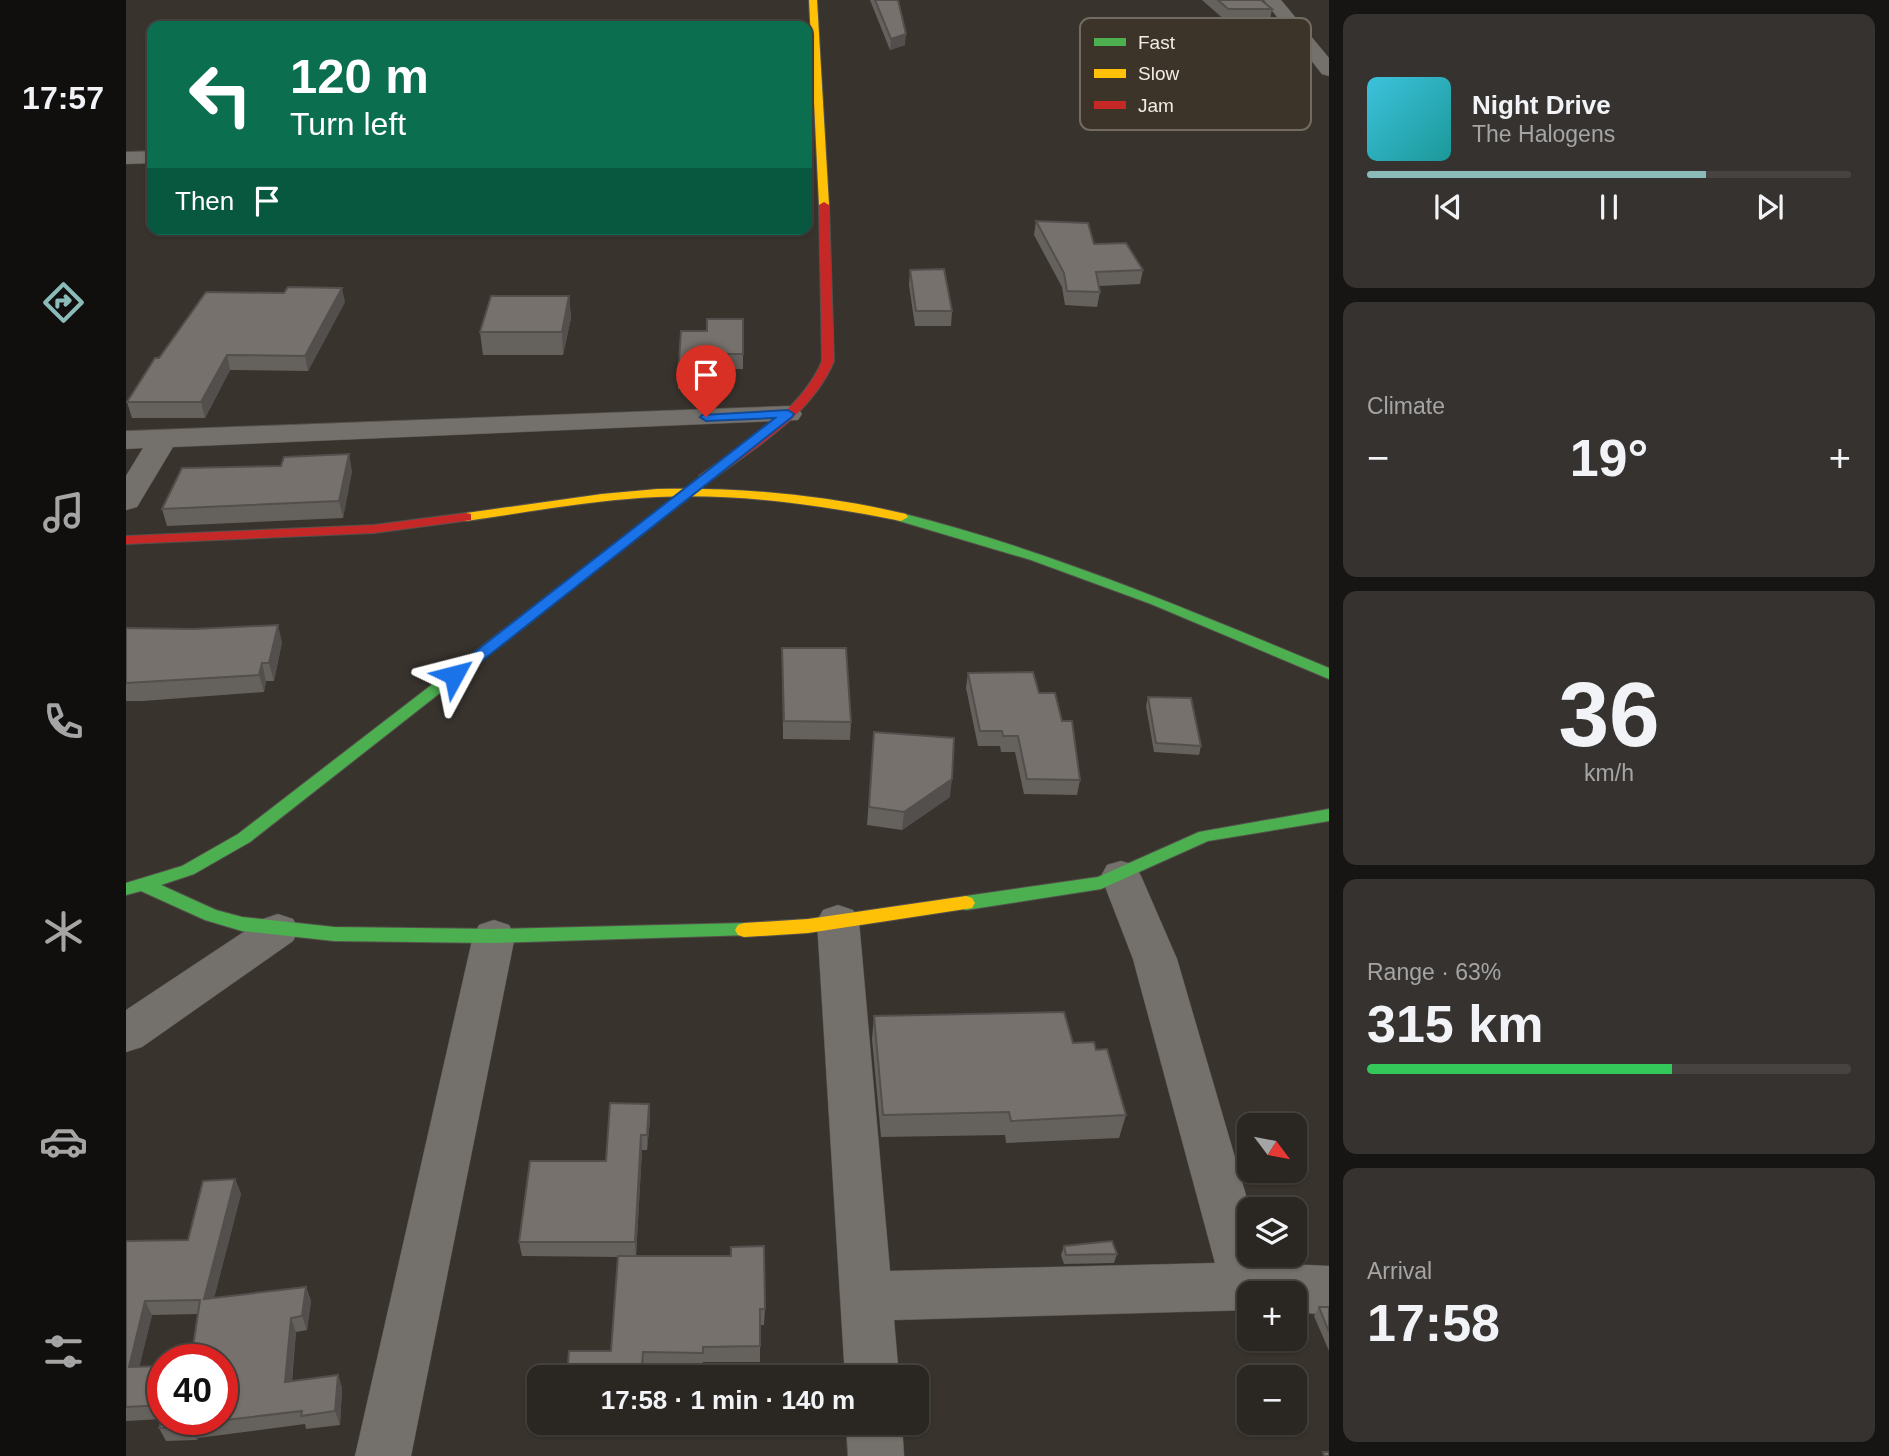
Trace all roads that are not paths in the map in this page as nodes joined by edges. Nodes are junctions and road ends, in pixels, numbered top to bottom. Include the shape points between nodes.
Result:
1 (813, 0) edge
2 (1272, 0) edge
3 (1287, 18) edge
4 (1311, 48) edge
5 (1329, 70) edge
6 (814, 131) edge
7 (147, 157) edge
8 (126, 158) edge
9 (788, 414) junction
10 (163, 439) junction
11 (126, 440) edge
12 (684, 492) junction
13 (126, 501) edge
14 (126, 540) edge
15 (1329, 674) edge
16 (1329, 816) edge
17 (1121, 876) junction
18 (147, 886) junction
19 (126, 889) edge
20 (838, 921) junction
21 (278, 930) junction
22 (494, 936) junction
23 (126, 1034) edge
24 (1246, 1281) edge
25 (1237, 1286) edge
26 (1307, 1289) edge
27 (1329, 1290) edge
28 (867, 1296) junction
29 (871, 1365) edge
30 (875, 1435) edge
31 (383, 1456) edge
32 (876, 1456) edge

1 - 6 street
2 - 3 street
4 - 5 street
6 - 9 street via 828,361 819,385
7 - 8 street
9 - 10 street
9 - 12 street
10 - 11 street
10 - 13 street
12 - 14 street via 374,529
12 - 15 street via 825,501 956,532 1156,601
12 - 18 street via 244,838 200,866
16 - 17 street via 1205,836
17 - 20 street via 1101,883
17 - 24 street via 1156,959
18 - 19 street
18 - 21 street via 211,915
20 - 22 street via 727,931
20 - 28 street
21 - 22 street
21 - 23 street
22 - 31 street
25 - 28 street
26 - 27 street
28 - 29 street
30 - 32 street

